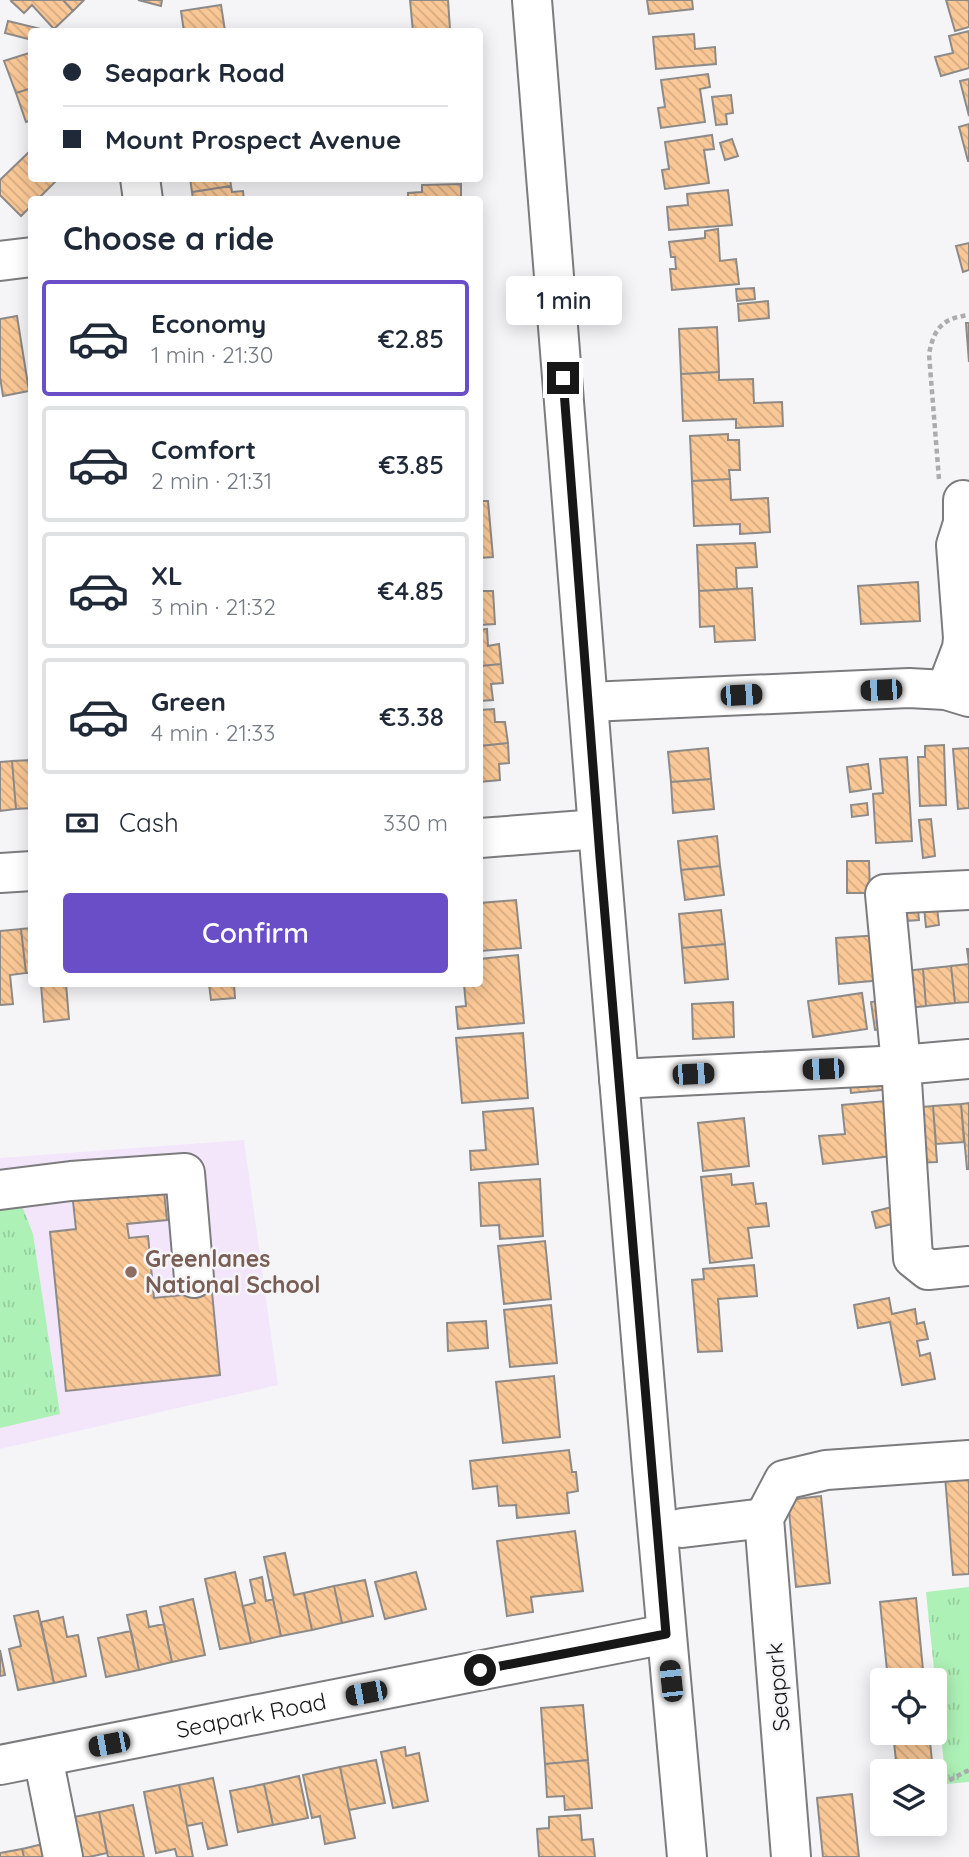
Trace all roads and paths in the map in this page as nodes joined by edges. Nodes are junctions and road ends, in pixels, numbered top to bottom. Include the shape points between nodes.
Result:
1 (532, 0) edge
2 (28, 258) edge
3 (0, 261) edge
4 (969, 315) edge
5 (963, 500) joint
6 (958, 693) edge
7 (589, 702) junction
8 (598, 829) junction
9 (483, 838) edge
10 (28, 871) edge
11 (0, 873) edge
12 (969, 890) edge
13 (969, 1059) edge
14 (901, 1065) junction
15 (619, 1079) junction
16 (0, 1190) edge
17 (969, 1266) edge
18 (194, 1278) dead end
19 (969, 1460) edge
20 (764, 1518) junction
21 (682, 1528) dead end
22 (666, 1634) junction
23 (43, 1757) junction
24 (0, 1765) edge
25 (969, 1770) edge
26 (947, 1781) edge
27 (63, 1857) edge
28 (687, 1857) edge
29 (791, 1857) edge

1 - 7 street
2 - 3 street
4 - 5 path via 950,318 940,326 929,354 941,502
5 - 6 street via 963,523 956,545 963,638
6 - 7 street via 908,688
7 - 8 street
8 - 9 street
8 - 15 street
10 - 11 street
12 - 14 street via 885,894
13 - 14 street
14 - 15 street
14 - 17 street via 913,1258 928,1270
15 - 22 street
16 - 18 street via 186,1173
19 - 20 street via 826,1470 784,1480
20 - 21 street
20 - 29 street, Seapark
22 - 23 street, Seapark Road
22 - 28 street
23 - 24 street, Seapark Road
23 - 27 street
25 - 26 path

